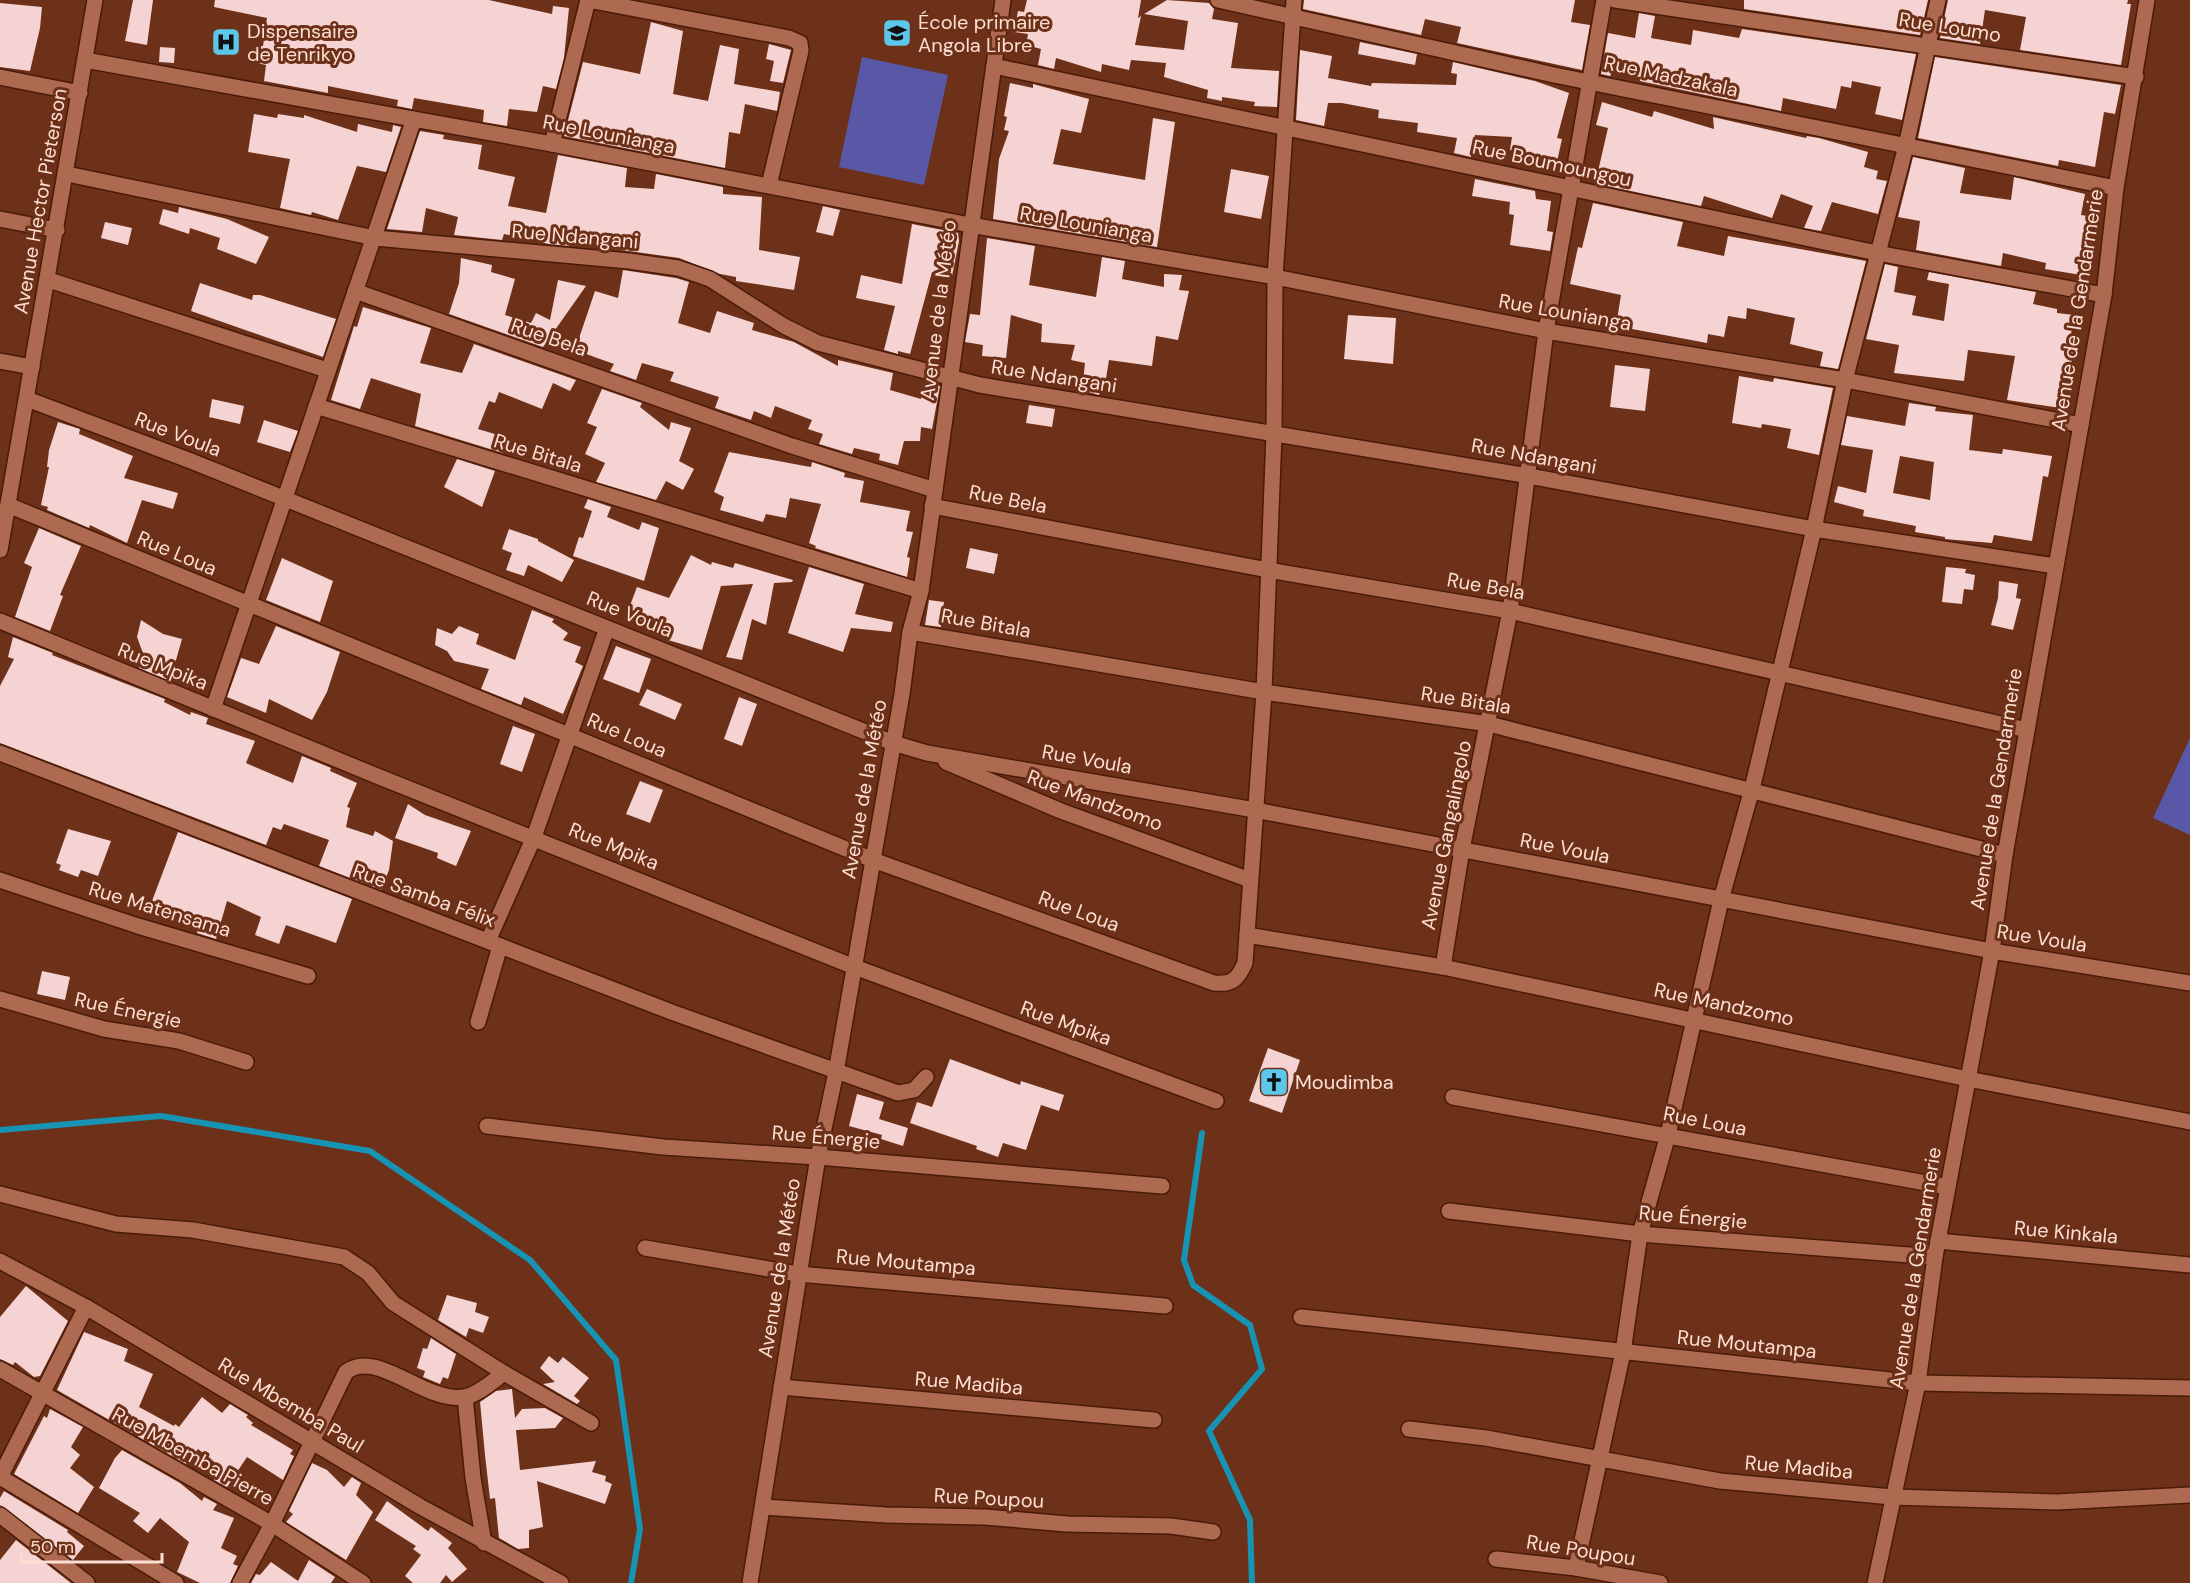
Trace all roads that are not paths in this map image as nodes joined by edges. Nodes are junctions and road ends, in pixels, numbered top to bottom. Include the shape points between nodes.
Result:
1 (95, 0) edge
2 (1004, 0) edge
3 (1218, 0) edge
4 (1604, 0) edge
5 (1615, 0) edge
6 (1938, 0) edge
7 (2147, 0) edge
8 (1293, 8) edge
9 (1928, 45) junction
10 (85, 60) junction
11 (994, 66) junction
12 (0, 77) edge
13 (2136, 77) junction
14 (1592, 81) junction
15 (80, 93) junction
16 (414, 119) junction
17 (1284, 127) junction
18 (552, 144) junction
19 (1906, 146) junction
20 (67, 174) junction
21 (769, 185) junction
22 (1571, 188) junction
23 (2116, 188) junction
24 (0, 219) edge
25 (970, 225) junction
26 (57, 230) junction
27 (375, 238) junction
28 (1877, 253) junction
29 (1275, 277) junction
30 (49, 280) junction
31 (355, 291) junction
32 (2104, 295) junction
33 (1546, 331) junction
34 (0, 361) edge
35 (32, 367) junction
36 (327, 370) junction
37 (952, 378) junction
38 (1845, 380) junction
39 (27, 399) junction
40 (316, 406) junction
41 (2082, 425) junction
42 (1274, 434) junction
43 (1529, 476) junction
44 (935, 490) junction
45 (286, 499) junction
46 (8, 506) junction
47 (933, 506) junction
48 (1814, 529) junction
49 (0, 550) edge
50 (2055, 566) junction
51 (1268, 570) junction
52 (921, 591) junction
53 (250, 606) junction
54 (1510, 611) junction
55 (0, 621) edge
56 (607, 628) junction
57 (910, 632) junction
58 (1779, 674) junction
59 (1264, 692) junction
60 (213, 709) junction
61 (1489, 724) junction
62 (2026, 730) junction
63 (569, 734) junction
64 (893, 743) junction
65 (0, 753) edge
66 (927, 753) junction
67 (1752, 789) junction
68 (1255, 810) junction
69 (534, 837) junction
70 (1462, 849) junction
71 (2005, 855) junction
72 (873, 860) junction
73 (0, 880) edge
74 (1250, 880) junction
75 (1721, 900) junction
76 (1247, 935) junction
77 (494, 943) junction
78 (1992, 951) junction
79 (852, 966) junction
80 (1443, 967) junction
81 (308, 976) dead end
82 (2190, 984) edge
83 (0, 999) edge
84 (1694, 1018) junction
85 (478, 1022) dead end
86 (246, 1062) dead end
87 (836, 1072) junction
88 (926, 1077) dead end
89 (1968, 1079) junction
90 (1453, 1097) dead end
91 (1216, 1101) dead end
92 (2190, 1122) edge
93 (487, 1126) dead end
94 (1668, 1134) junction
95 (818, 1157) junction
96 (1162, 1186) dead end
97 (1948, 1187) junction
98 (0, 1194) edge
99 (1449, 1211) dead end
100 (1640, 1234) junction
101 (1938, 1241) junction
102 (645, 1248) dead end
103 (1935, 1257) junction
104 (0, 1261) edge
105 (2190, 1265) edge
106 (798, 1274) junction
107 (1165, 1306) dead end
108 (87, 1307) junction
109 (1301, 1317) dead end
110 (1623, 1352) junction
111 (0, 1370) edge
112 (504, 1373) junction
113 (1918, 1383) junction
114 (781, 1387) junction
115 (2190, 1388) edge
116 (44, 1395) junction
117 (465, 1397) junction
118 (1154, 1420) dead end
119 (591, 1423) dead end
120 (1409, 1429) dead end
121 (312, 1441) junction
122 (1601, 1461) junction
123 (0, 1477) edge
124 (2190, 1495) edge
125 (1892, 1497) junction
126 (763, 1507) junction
127 (0, 1515) edge
128 (272, 1524) junction
129 (1213, 1532) dead end
130 (484, 1543) junction
131 (1496, 1558) dead end
132 (1576, 1568) junction
133 (1617, 1580) edge
134 (87, 1583) edge
135 (176, 1583) edge
136 (240, 1583) edge
137 (363, 1583) edge
138 (561, 1583) edge
139 (750, 1583) edge
140 (1660, 1583) edge
141 (1875, 1583) edge

1 - 10 street, Avenue Hector Pieterson
2 - 11 street, Avenue de la Météo
3 - 8 street, Rue Madzakala
4 - 14 street, Avenue Gangalingolo
5 - 9 street, Rue Loumo
6 - 9 street
7 - 13 street, Avenue de la Gendarmerie
8 - 14 street, Rue Madzakala
8 - 17 street
9 - 13 street, Rue Loumo
9 - 19 street
10 - 15 street, Avenue Hector Pieterson
10 - 16 street, Rue Lounianga
11 - 17 street, Rue Boumoungou
11 - 25 street, Avenue de la Météo
12 - 15 street
13 - 23 street, Avenue de la Gendarmerie
14 - 19 street, Rue Madzakala
14 - 22 street, Avenue Gangalingolo
15 - 20 street, Avenue Hector Pieterson
16 - 18 street, Rue Lounianga
16 - 27 street
17 - 22 street, Rue Boumoungou
17 - 29 street
18 - 21 street, Rue Lounianga
18 - 21 street via 588,0 622,6 789,38 800,44
19 - 23 street, Rue Madzakala
19 - 28 street
20 - 26 street, Avenue Hector Pieterson
20 - 27 street, Rue Ndangani
21 - 25 street, Rue Lounianga
22 - 28 street, Rue Boumoungou
22 - 33 street, Avenue Gangalingolo
23 - 32 street, Avenue de la Gendarmerie
24 - 26 street
25 - 29 street, Rue Lounianga
25 - 37 street, Avenue de la Météo
26 - 30 street, Avenue Hector Pieterson
27 - 31 street
27 - 37 street, Rue Ndangani via 678,268 719,283 784,326 818,343
28 - 32 street, Rue Boumoungou
28 - 38 street
29 - 33 street, Rue Lounianga
29 - 42 street
30 - 35 street, Avenue Hector Pieterson
30 - 36 street
31 - 36 street
31 - 44 street, Rue Bela via 792,446
32 - 41 street, Avenue de la Gendarmerie
33 - 38 street, Rue Lounianga
33 - 43 street, Avenue Gangalingolo
34 - 35 street
35 - 39 street, Avenue Hector Pieterson
36 - 40 street
37 - 42 street, Rue Ndangani
37 - 44 street, Avenue de la Météo
38 - 41 street, Rue Lounianga
38 - 48 street
39 - 45 street, Rue Voula
39 - 46 street, Avenue Hector Pieterson
40 - 45 street
40 - 52 street, Rue Bitala
41 - 50 street, Avenue de la Gendarmerie
42 - 43 street, Rue Ndangani
42 - 51 street
43 - 48 street, Rue Ndangani
43 - 54 street, Avenue Gangalingolo
44 - 47 street, Avenue de la Météo
45 - 53 street
45 - 56 street, Rue Voula
46 - 49 street, Avenue Hector Pieterson
46 - 53 street, Rue Loua
47 - 51 street, Rue Bela
47 - 52 street, Avenue de la Météo
48 - 50 street, Rue Ndangani
48 - 58 street
50 - 62 street, Avenue de la Gendarmerie
51 - 54 street, Rue Bela
51 - 59 street
52 - 57 street, Avenue de la Météo
53 - 60 street
53 - 63 street, Rue Loua
54 - 58 street, Rue Bela
54 - 61 street, Avenue Gangalingolo
55 - 60 street, Rue Mpika
56 - 63 street
56 - 64 street, Rue Voula
57 - 59 street, Rue Bitala
57 - 64 street, Avenue de la Météo
58 - 62 street, Rue Bela
58 - 67 street
59 - 61 street, Rue Bitala
59 - 68 street
60 - 69 street, Rue Mpika
61 - 67 street, Rue Bitala
61 - 70 street, Avenue Gangalingolo
62 - 71 street, Avenue de la Gendarmerie
63 - 69 street
63 - 72 street, Rue Loua
64 - 66 street, Rue Voula
64 - 72 street, Avenue de la Météo
65 - 77 street, Rue Samba Félix
66 - 68 street, Rue Voula
66 - 74 street, Rue Mandzomo via 1029,799
67 - 71 street, Rue Bitala
67 - 75 street
68 - 70 street, Rue Voula
68 - 74 street
69 - 77 street
69 - 79 street, Rue Mpika
70 - 75 street, Rue Voula
70 - 80 street, Avenue Gangalingolo
71 - 78 street, Avenue de la Gendarmerie
72 - 76 street, Rue Loua via 1214,983 1236,980 1245,963
72 - 79 street, Avenue de la Météo
73 - 81 street, Rue Matensama
74 - 76 street
75 - 78 street, Rue Voula
75 - 84 street
76 - 80 street, Rue Mandzomo
77 - 85 street
77 - 87 street, Rue Samba Félix
78 - 82 street, Rue Voula
78 - 89 street, Avenue de la Gendarmerie
79 - 87 street, Avenue de la Météo
79 - 91 street, Rue Mpika
80 - 84 street, Rue Mandzomo
83 - 86 street, Rue Énergie via 104,1029 179,1041
84 - 89 street, Rue Mandzomo
84 - 94 street
87 - 88 street, Rue Samba Félix via 898,1094 914,1090
87 - 95 street, Avenue de la Météo
89 - 92 street, Rue Mandzomo
89 - 97 street, Avenue de la Gendarmerie
90 - 94 street, Rue Loua
93 - 95 street, Rue Énergie via 663,1147
94 - 97 street, Rue Loua
94 - 100 street
95 - 96 street, Rue Énergie
95 - 106 street, Avenue de la Météo
97 - 101 street, Avenue de la Gendarmerie
98 - 112 street via 116,1224 193,1230 344,1257 368,1273 393,1303
99 - 100 street, Rue Énergie
100 - 103 street, Rue Énergie
100 - 110 street
101 - 103 street, Avenue de la Gendarmerie
101 - 105 street, Rue Kinkala
102 - 106 street, Rue Moutampa
103 - 113 street, Avenue de la Gendarmerie
104 - 108 street, Rue Mbemba Paul
106 - 107 street, Rue Moutampa
106 - 114 street, Avenue de la Météo
108 - 116 street
108 - 121 street, Rue Mbemba Paul
109 - 110 street, Rue Moutampa
110 - 113 street, Rue Moutampa
110 - 122 street
111 - 116 street, Rue Mbemba Pierre
112 - 117 street
112 - 119 street
113 - 115 street, Rue Moutampa
113 - 125 street, Avenue de la Gendarmerie
114 - 118 street, Rue Madiba
114 - 126 street, Avenue de la Météo
116 - 123 street
116 - 128 street, Rue Mbemba Pierre
117 - 121 street via 427,1392 376,1367 355,1365 339,1383
117 - 130 street
120 - 122 street, Rue Madiba via 1486,1438
121 - 128 street
121 - 130 street, Rue Mbemba Paul
122 - 125 street, Rue Madiba via 1720,1481
122 - 132 street
123 - 135 street
124 - 125 street, Rue Madiba via 2056,1502
125 - 141 street, Avenue de la Gendarmerie
126 - 129 street, Rue Poupou via 1171,1526
126 - 139 street, Avenue de la Météo
127 - 134 street
128 - 136 street
128 - 137 street, Rue Mbemba Pierre
130 - 138 street, Rue Mbemba Paul
131 - 132 street, Rue Poupou
132 - 133 street, Rue Poupou
133 - 140 street, Rue Poupou

